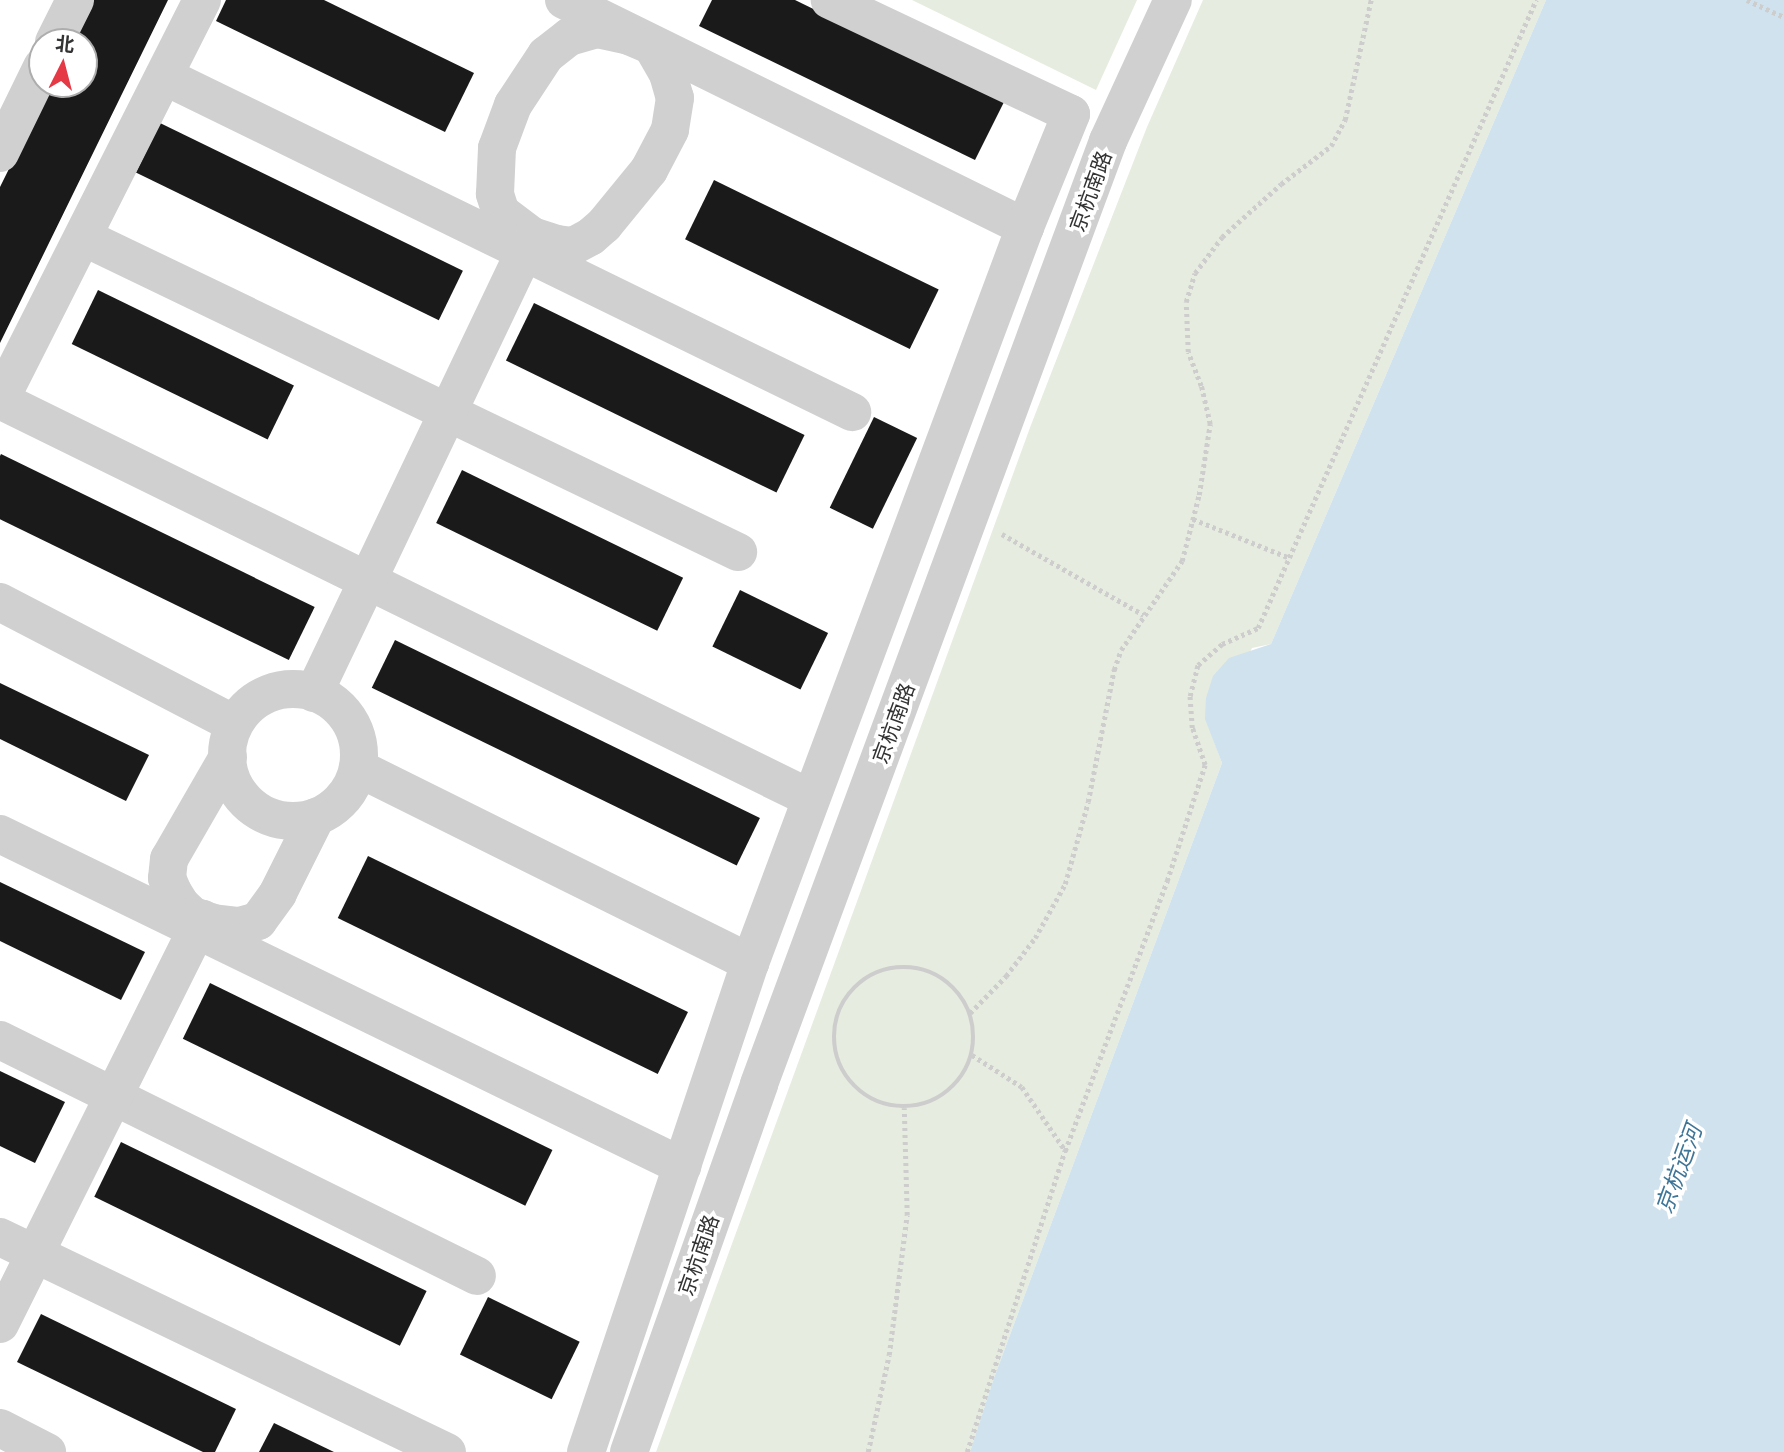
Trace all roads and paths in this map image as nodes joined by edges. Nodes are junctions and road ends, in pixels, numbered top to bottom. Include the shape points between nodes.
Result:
1 (75, 0) edge
2 (202, 0) edge
3 (564, 0) edge
4 (830, 0) edge
5 (1173, 0) edge
6 (1371, 0) edge
7 (1536, 0) edge
8 (1747, 0) edge
9 (1784, 17) edge
10 (61, 28) edge
11 (652, 46) junction
12 (164, 76) junction
13 (28, 96) edge
14 (0, 153) edge
15 (1025, 227) junction
16 (83, 237) junction
17 (528, 244) junction
18 (0, 400) edge
19 (448, 412) junction
20 (852, 412) dead end
21 (970, 515) junction
22 (1193, 519) junction
23 (738, 552) dead end
24 (1290, 558) junction
25 (367, 581) junction
26 (0, 602) edge
27 (1144, 615) junction
28 (314, 693) junction
29 (231, 740) junction
30 (358, 768) junction
31 (810, 798) junction
32 (316, 817) junction
33 (0, 834) edge
34 (199, 925) junction
35 (750, 963) junction
36 (970, 1013) junction
37 (0, 1040) edge
38 (972, 1055) junction
39 (114, 1096) junction
40 (904, 1108) junction
41 (1065, 1151) junction
42 (682, 1166) junction
43 (0, 1237) edge
44 (34, 1255) junction
45 (477, 1276) dead end
46 (0, 1324) edge
47 (0, 1428) edge
48 (47, 1452) edge
49 (447, 1452) edge
50 (586, 1452) edge
51 (629, 1452) edge
52 (868, 1452) edge
53 (967, 1452) edge

1 - 10 street
2 - 12 street
3 - 11 street
4 - 15 street via 1071,114
5 - 21 street, 京杭南路 via 1108,141
6 - 22 path via 1345,120 1331,146 1222,237 1195,273 1186,302 1188,352 1210,424
7 - 24 path
8 - 9 path
11 - 15 street
11 - 17 street via 675,98 670,130 649,170 590,237 573,246
11 - 17 street via 597,29 569,37 532,73 513,105 497,148 494,174 501,213
12 - 16 street
12 - 17 street
13 - 14 street
15 - 31 street
16 - 18 street
16 - 19 street
17 - 19 street
17 - 20 street
18 - 25 street
19 - 23 street
19 - 25 street
21 - 27 path
21 - 51 street, 京杭南路 via 759,1084
22 - 24 path
22 - 27 path via 1182,561
24 - 41 path via 1258,628 1222,644 1198,664 1190,696 1192,728 1205,765 1167,881
25 - 28 street
25 - 31 street
26 - 29 street
27 - 36 path via 1114,670 1088,802 1065,884 1035,938
28 - 29 street via 284,689 264,695 247,707
28 - 30 street via 342,710 353,727 359,747
29 - 32 street via 228,768 236,789 251,806 294,821
29 - 34 street via 169,859 167,878 173,892
30 - 32 street via 336,806
30 - 35 street
31 - 35 street
32 - 34 street via 278,893 258,921 239,926
33 - 34 street
34 - 39 street
34 - 42 street
35 - 42 street
36 - 38 path
36 - 40 path via 942,979 921,969 898,967 875,973 855,986 840,1005 834,1028 835,1052 843,1074 859,1092 880,1104
37 - 39 street
38 - 40 path via 962,1078 946,1094
38 - 41 path via 1022,1087
39 - 44 street
39 - 45 street
40 - 52 path via 908,1215 889,1355
41 - 53 path
42 - 50 street
43 - 44 street
44 - 46 street
44 - 49 street
47 - 48 street

